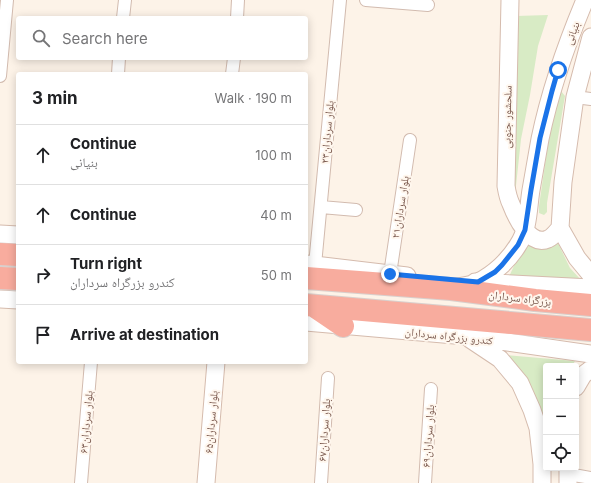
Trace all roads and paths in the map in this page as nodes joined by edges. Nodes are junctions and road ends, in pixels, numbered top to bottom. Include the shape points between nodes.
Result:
1 (7, 0) edge
2 (125, 0) edge
3 (238, 0) edge
4 (340, 0) edge
5 (366, 0) edge
6 (510, 0) edge
7 (585, 0) edge
8 (428, 5) dead end
9 (123, 16) edge
10 (237, 16) edge
11 (591, 37) edge
12 (119, 60) edge
13 (234, 60) edge
14 (118, 72) edge
15 (232, 72) edge
16 (0, 76) edge
17 (552, 91) junction
18 (583, 98) edge
19 (410, 140) dead end
20 (321, 207) junction
21 (356, 210) dead end
22 (560, 228) junction
23 (525, 230) junction
24 (0, 234) edge
25 (16, 236) edge
26 (0, 254) edge
27 (16, 255) edge
28 (309, 269) edge
29 (390, 274) junction
30 (591, 275) edge
31 (421, 277) junction
32 (0, 278) edge
33 (16, 280) edge
34 (478, 282) junction
35 (591, 288) edge
36 (448, 289) junction
37 (0, 299) edge
38 (16, 300) edge
39 (591, 305) edge
40 (308, 311) edge
41 (342, 326) joint
42 (591, 330) edge
43 (466, 336) junction
44 (591, 354) edge
45 (91, 364) edge
46 (216, 364) edge
47 (591, 369) edge
48 (328, 378) dead end
49 (579, 382) edge
50 (431, 389) dead end
51 (543, 457) edge
52 (543, 471) edge
53 (568, 475) edge
54 (591, 478) edge
55 (81, 483) edge
56 (206, 483) edge
57 (321, 483) edge
58 (425, 483) edge
59 (542, 483) edge

1 - 16 street
2 - 9 street
3 - 10 street
4 - 20 street, بلوار سرداران۲۳
5 - 8 street
6 - 23 main road, سلحشور جنوبی via 506,186 510,203
7 - 17 main road, بنیانی
11 - 18 main road, بنیانی
12 - 14 street
13 - 15 street
17 - 18 main road via 559,87 568,89
17 - 23 main road, بنیانی via 540,138
18 - 22 main road, بنیانی via 563,182
19 - 29 street, بلوار سرداران۲۱
20 - 21 street
20 - 28 street, بلوار سرداران۲۳
22 - 23 main road via 549,239 541,240 531,237
22 - 30 main road via 577,258
23 - 34 main road, بنیانی via 518,245 502,265
24 - 25 main road
26 - 27 highway
28 - 29 main road
28 - 36 highway, بزرگراه سرداران
29 - 31 main road
31 - 34 main road
31 - 36 highway
32 - 33 highway
34 - 35 main road
34 - 36 main road
36 - 39 highway, بزرگراه سرداران
37 - 38 main road
40 - 41 highway
40 - 42 highway
41 - 43 main road, کندرو بزرگراه سرداران
43 - 44 main road, کندرو بزرگراه سرداران
43 - 51 main road via 500,359 520,383 538,428
45 - 55 street, بلوار سرداران۶۳
46 - 56 main road, بلوار سرداران۶۵
47 - 49 main road
48 - 57 street, بلوار سرداران۶۷
50 - 58 street, بلوار سرداران۶۹
52 - 59 main road
53 - 54 street

